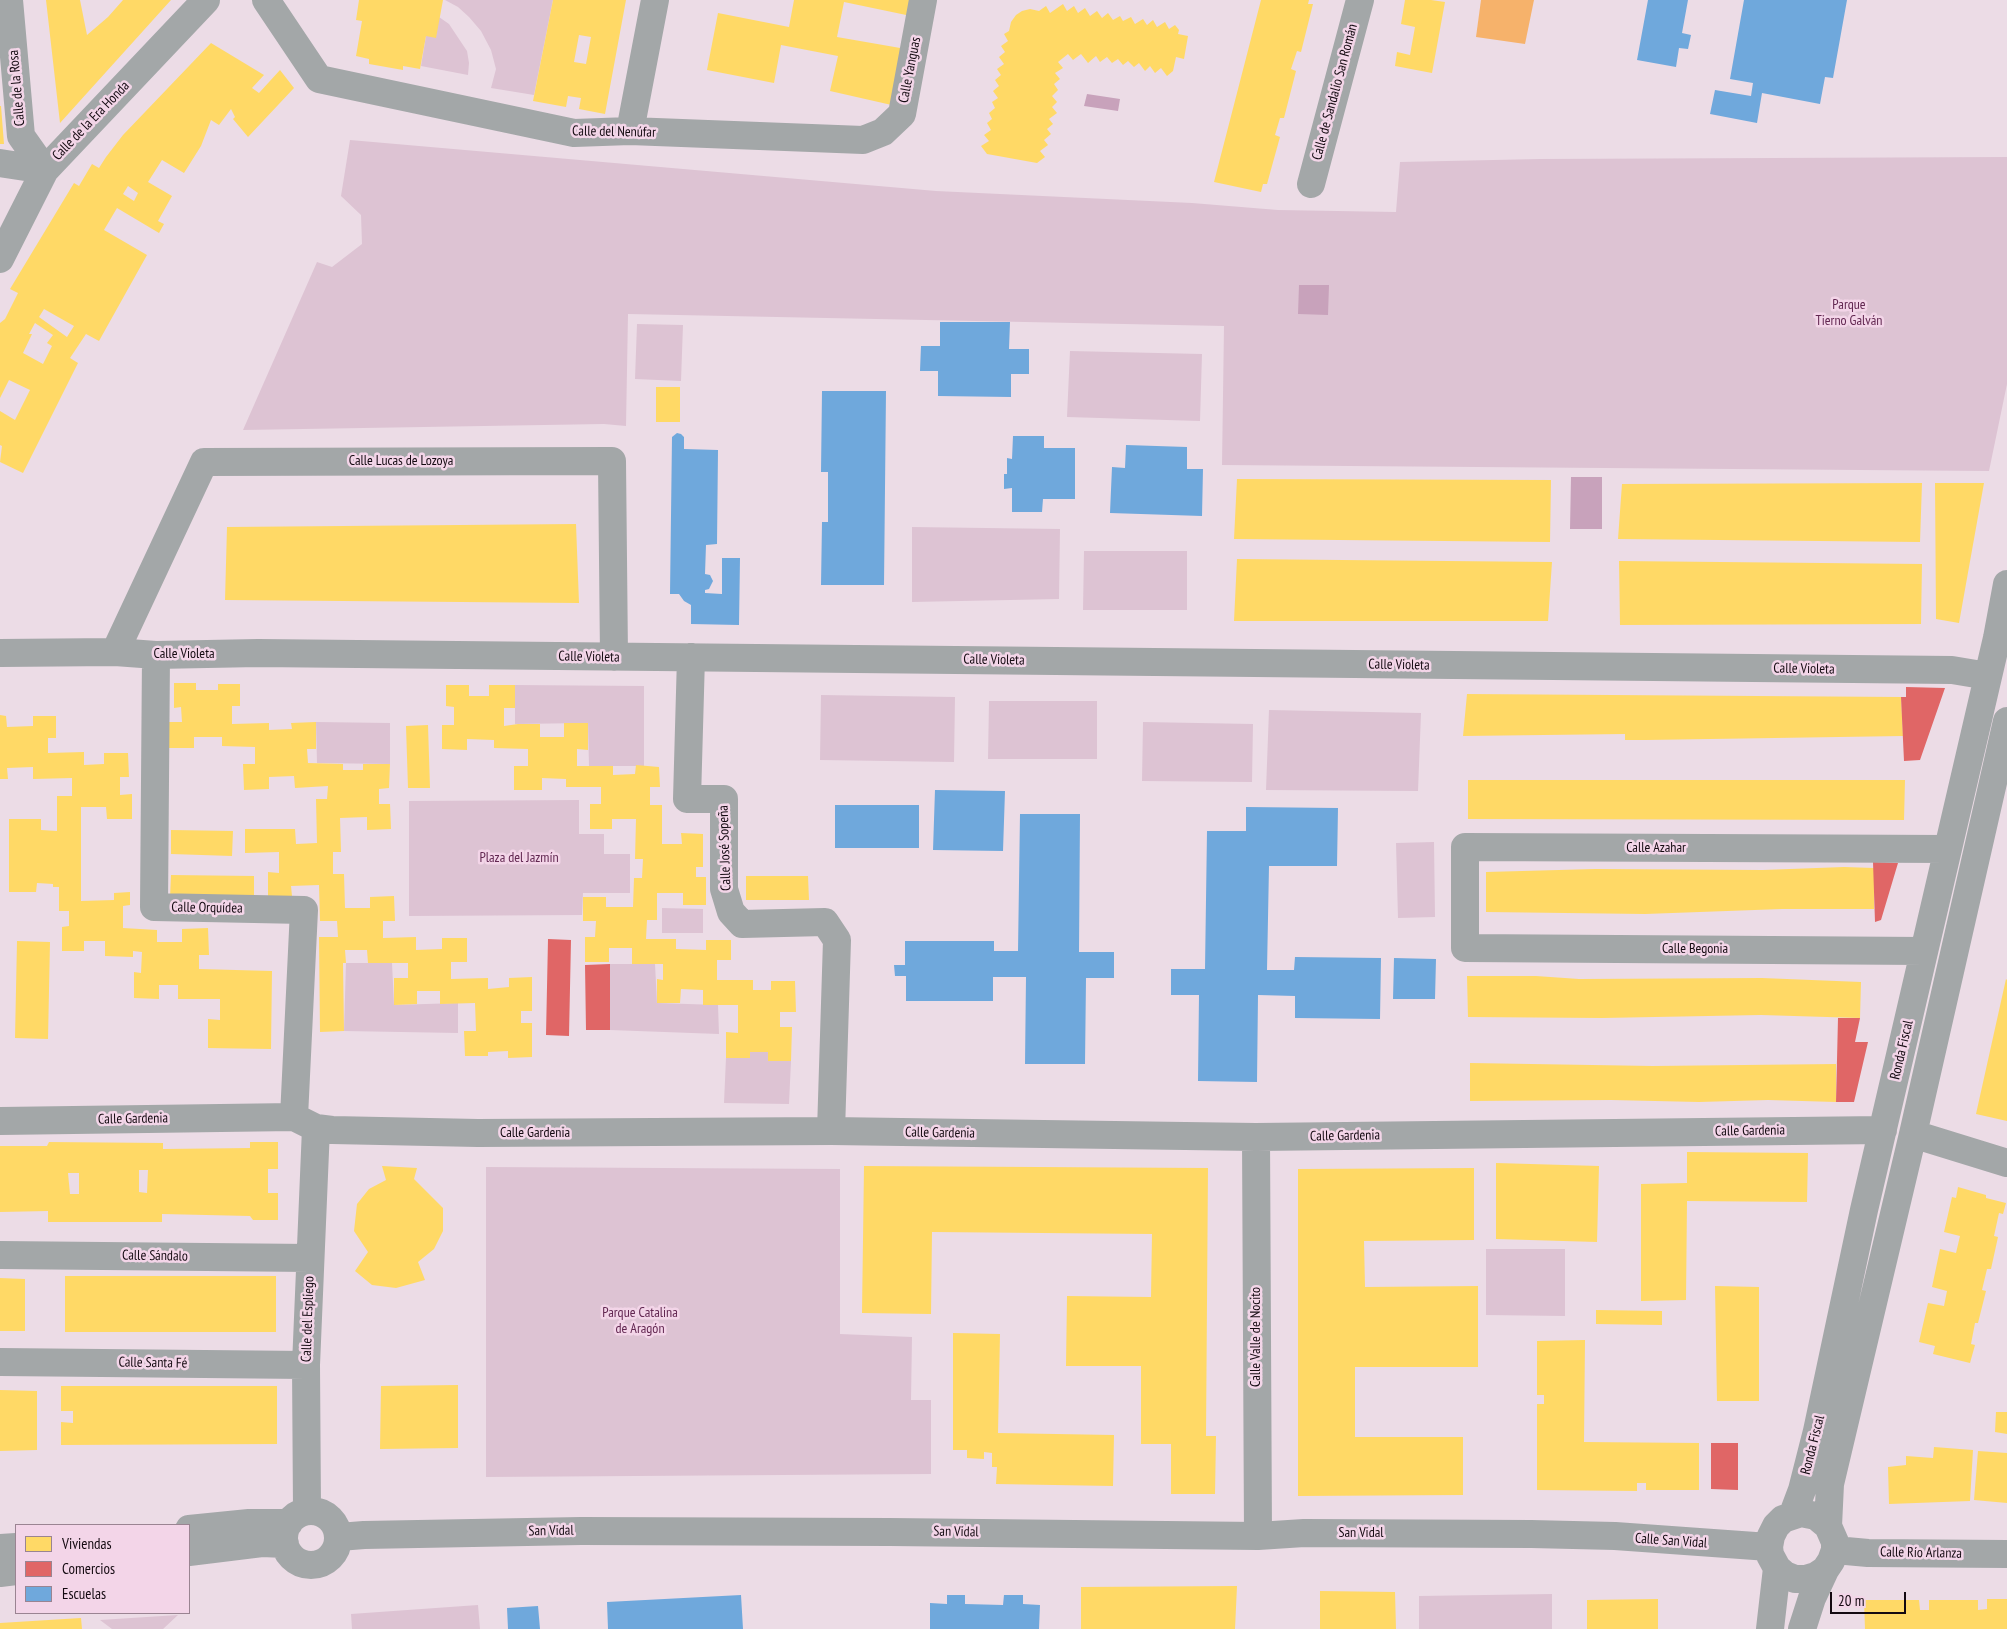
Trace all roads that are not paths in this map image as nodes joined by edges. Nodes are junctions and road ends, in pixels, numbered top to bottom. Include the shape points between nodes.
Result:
1 (9, 0) edge
2 (206, 0) edge
3 (266, 0) edge
4 (655, 0) edge
5 (923, 0) edge
6 (1360, 0) edge
7 (630, 131) junction
8 (883, 132) joint
9 (0, 163) edge
10 (44, 170) junction
11 (1311, 184) dead end
12 (0, 259) edge
13 (2007, 584) edge
14 (115, 652) junction
15 (0, 653) edge
16 (156, 656) junction
17 (614, 657) junction
18 (691, 657) junction
19 (1988, 676) junction
20 (2007, 721) edge
21 (1948, 849) junction
22 (1465, 948) joint
23 (1924, 951) junction
24 (0, 1121) edge
25 (305, 1122) junction
26 (1883, 1130) junction
27 (831, 1131) junction
28 (1914, 1134) junction
29 (1256, 1137) junction
30 (2007, 1163) edge
31 (0, 1255) edge
32 (310, 1258) junction
33 (0, 1362) edge
34 (306, 1365) junction
35 (1794, 1514) junction
36 (293, 1526) junction
37 (190, 1529) edge
38 (1574, 1535) joint
39 (1258, 1536) junction
40 (339, 1537) junction
41 (15, 1547) edge
42 (0, 1548) edge
43 (1829, 1549) junction
44 (190, 1552) edge
45 (2007, 1554) edge
46 (1773, 1558) junction
47 (15, 1571) edge
48 (0, 1573) edge
49 (1770, 1629) edge
50 (1802, 1629) edge

1 - 10 street, Calle de la Rosa via 21,136
2 - 10 street, Calle de la Era Honda
3 - 7 street, Calle del Nenúfar via 319,79 574,133
4 - 7 street
5 - 8 street, Calle Yanguas via 902,114
6 - 11 street, Calle de Sandalio San Román
7 - 8 street, Calle del Nenúfar via 863,140
9 - 10 street
10 - 12 street, Calle de la Era Honda
13 - 19 street, Ronda Fiscal
14 - 15 street, Calle Violeta
14 - 16 street, Calle Violeta
14 - 17 street, Calle Lucas de Lozoya via 204,462 612,461
16 - 17 street, Calle Violeta via 258,653
16 - 25 street, Calle Orquídea via 154,907 304,910
17 - 18 street, Calle Violeta
18 - 19 street, Calle Violeta via 1952,670
18 - 27 street, Calle José Sopeña via 687,799 724,799 724,888 731,912 742,924 825,922 837,940
19 - 21 street, Ronda Fiscal
20 - 28 street, Ronda Fiscal
21 - 22 street, Calle Azahar via 1464,847
21 - 23 street, Ronda Fiscal
22 - 23 street, Calle Begonia
23 - 26 street, Ronda Fiscal
24 - 25 street, Calle Gardenia
25 - 27 street, Calle Gardenia via 332,1130 478,1133
25 - 32 street, Calle del Espliego
26 - 29 street, Calle Gardenia
26 - 35 street, Ronda Fiscal via 1817,1431
27 - 29 street, Calle Gardenia
28 - 30 street
28 - 43 street, Ronda Fiscal via 1830,1484
29 - 39 street, Calle Valle de Nocito
31 - 32 street, Calle Sándalo
32 - 34 street, Calle del Espliego
33 - 34 street, Calle Santa Fé
34 - 36 street, Calle del Espliego
35 - 43 street via 1816,1516
35 - 46 street via 1776,1526 1771,1536
36 - 37 street via 249,1523
36 - 40 street via 316,1512 325,1514 334,1523
36 - 40 street via 290,1555 308,1566 329,1559 338,1547
36 - 44 street via 262,1543
38 - 39 street, San Vidal via 1304,1533
38 - 46 street, Calle San Vidal
39 - 40 street, San Vidal via 581,1531
41 - 42 street
43 - 45 street, Calle Río Arlanza via 1868,1553
43 - 46 street via 1816,1576 1806,1580 1785,1575
43 - 50 street, Ronda Fiscal
46 - 49 street
47 - 48 street

